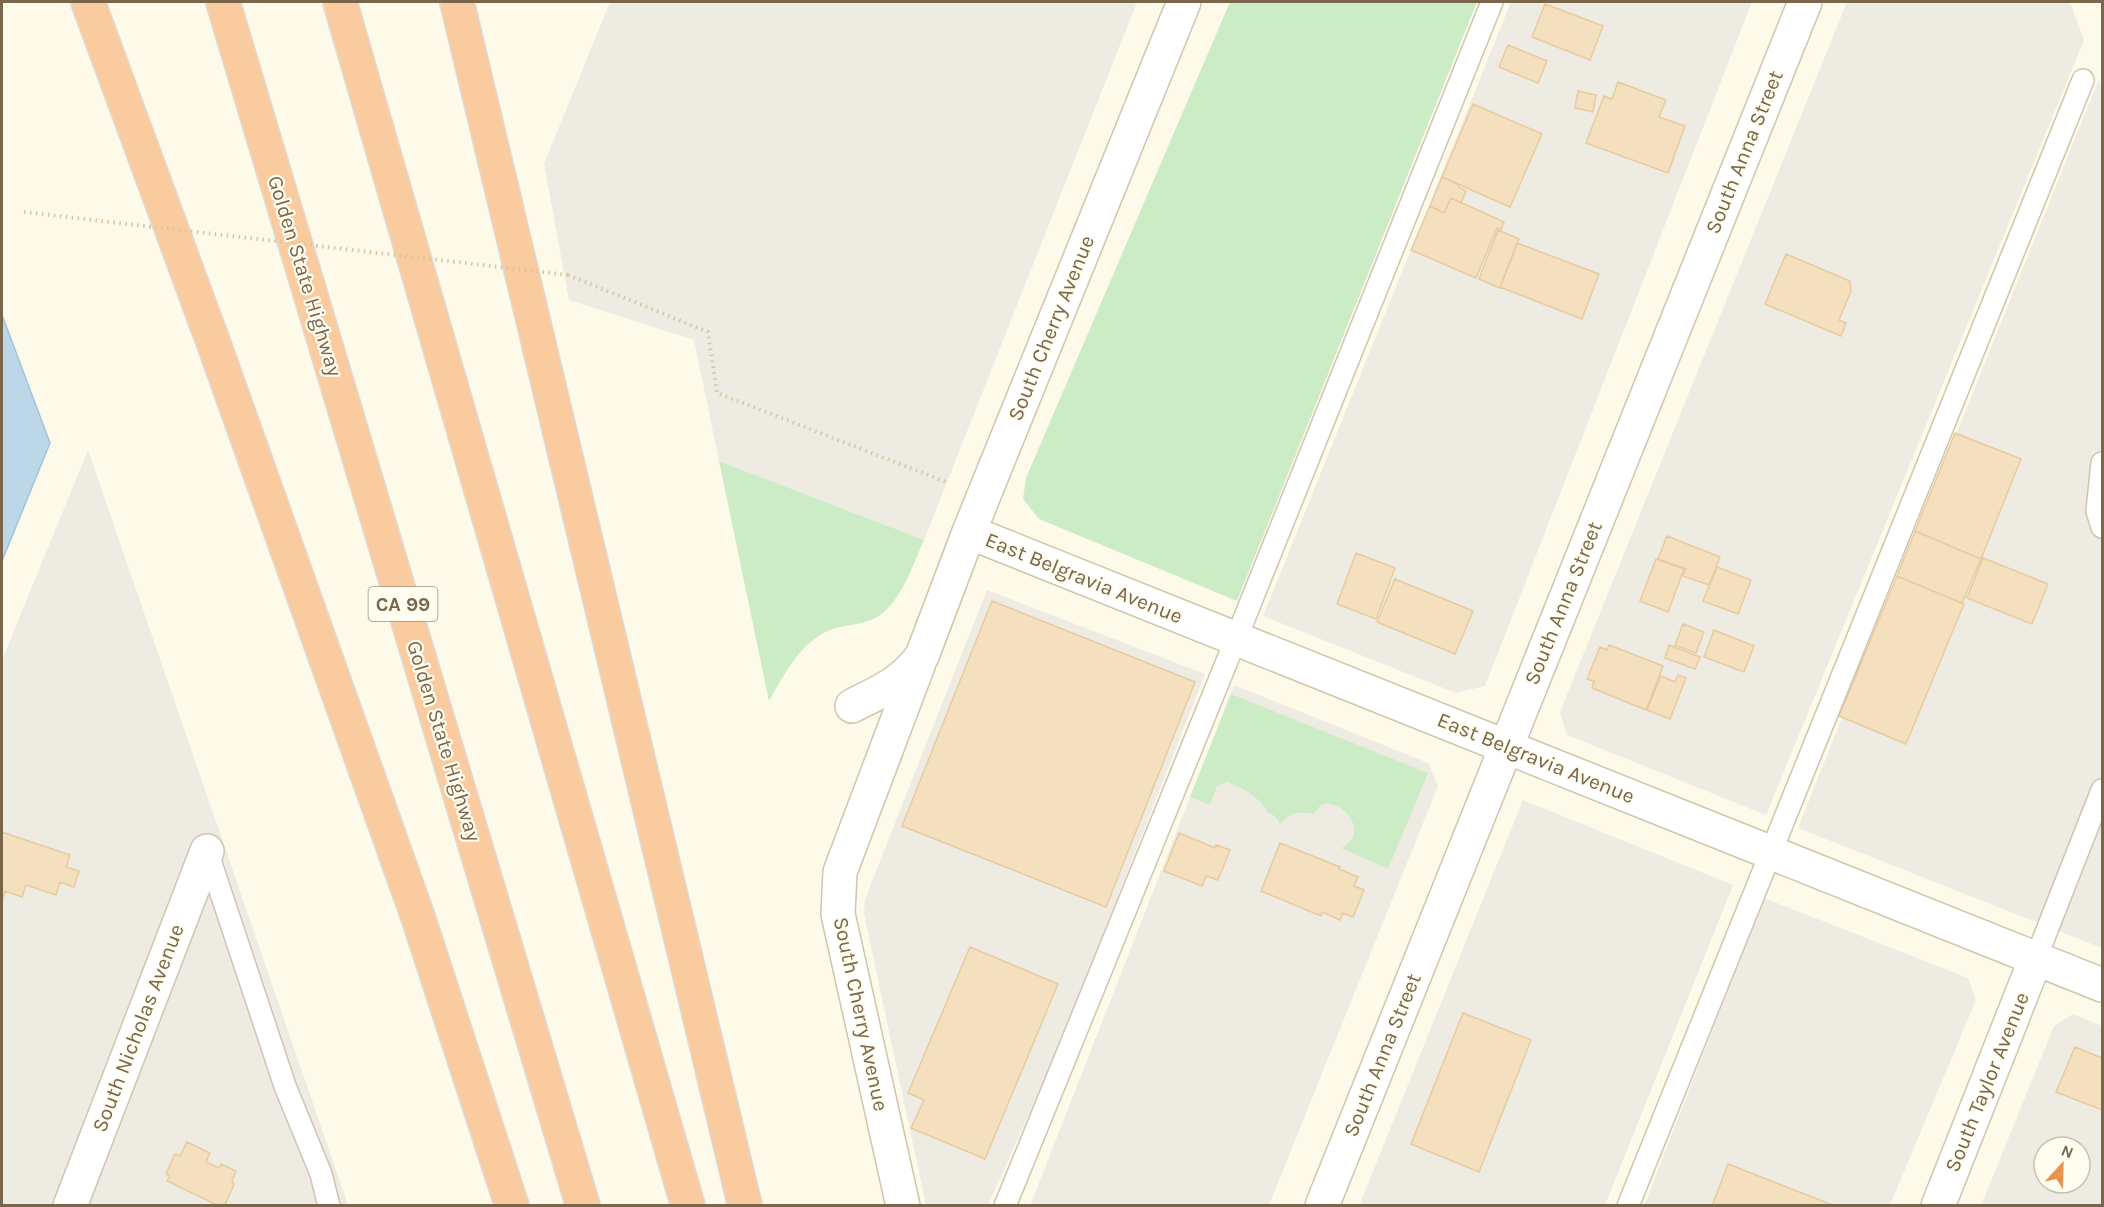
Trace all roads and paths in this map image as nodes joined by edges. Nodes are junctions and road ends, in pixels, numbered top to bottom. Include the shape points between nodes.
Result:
1 (88, 2) edge
2 (223, 2) edge
3 (340, 2) edge
4 (457, 2) edge
5 (1184, 2) edge
6 (1492, 2) edge
7 (1805, 2) edge
8 (2083, 80) dead end
9 (24, 212) dead end
10 (2103, 463) edge
11 (983, 497) junction
12 (2103, 527) edge
13 (969, 532) junction
14 (1236, 639) junction
15 (921, 656) junction
16 (852, 706) dead end
17 (1506, 746) junction
18 (2103, 790) edge
19 (207, 850) joint
20 (1771, 852) junction
21 (2036, 958) junction
22 (2103, 985) edge
23 (70, 1206) edge
24 (329, 1206) edge
25 (512, 1206) edge
26 (583, 1206) edge
27 (688, 1206) edge
28 (745, 1206) edge
29 (903, 1206) edge
30 (1005, 1206) edge
31 (1322, 1206) edge
32 (1628, 1206) edge
33 (1938, 1206) edge

1 - 25 highway via 414,906
2 - 26 highway, Golden State Highway / CA 99
3 - 27 highway
4 - 28 highway
5 - 11 street, South Cherry Avenue
6 - 14 lane
7 - 17 street, South Anna Street
8 - 20 lane
9 - 11 path, bridge via 568,275 708,332 717,393
10 - 12 lane via 2097,511
11 - 13 street, South Cherry Avenue
13 - 14 street, East Belgravia Avenue
13 - 15 street, South Cherry Avenue
14 - 17 street, East Belgravia Avenue
14 - 30 lane
15 - 16 street, South Cherry Avenue via 896,683
15 - 29 street, South Cherry Avenue via 840,872 838,914
17 - 20 street, East Belgravia Avenue
17 - 31 street, South Anna Street
18 - 21 lane
19 - 23 street, South Nicholas Avenue
19 - 24 lane
20 - 21 street, East Belgravia Avenue
20 - 32 lane
21 - 22 street, East Belgravia Avenue
21 - 33 street, South Taylor Avenue

